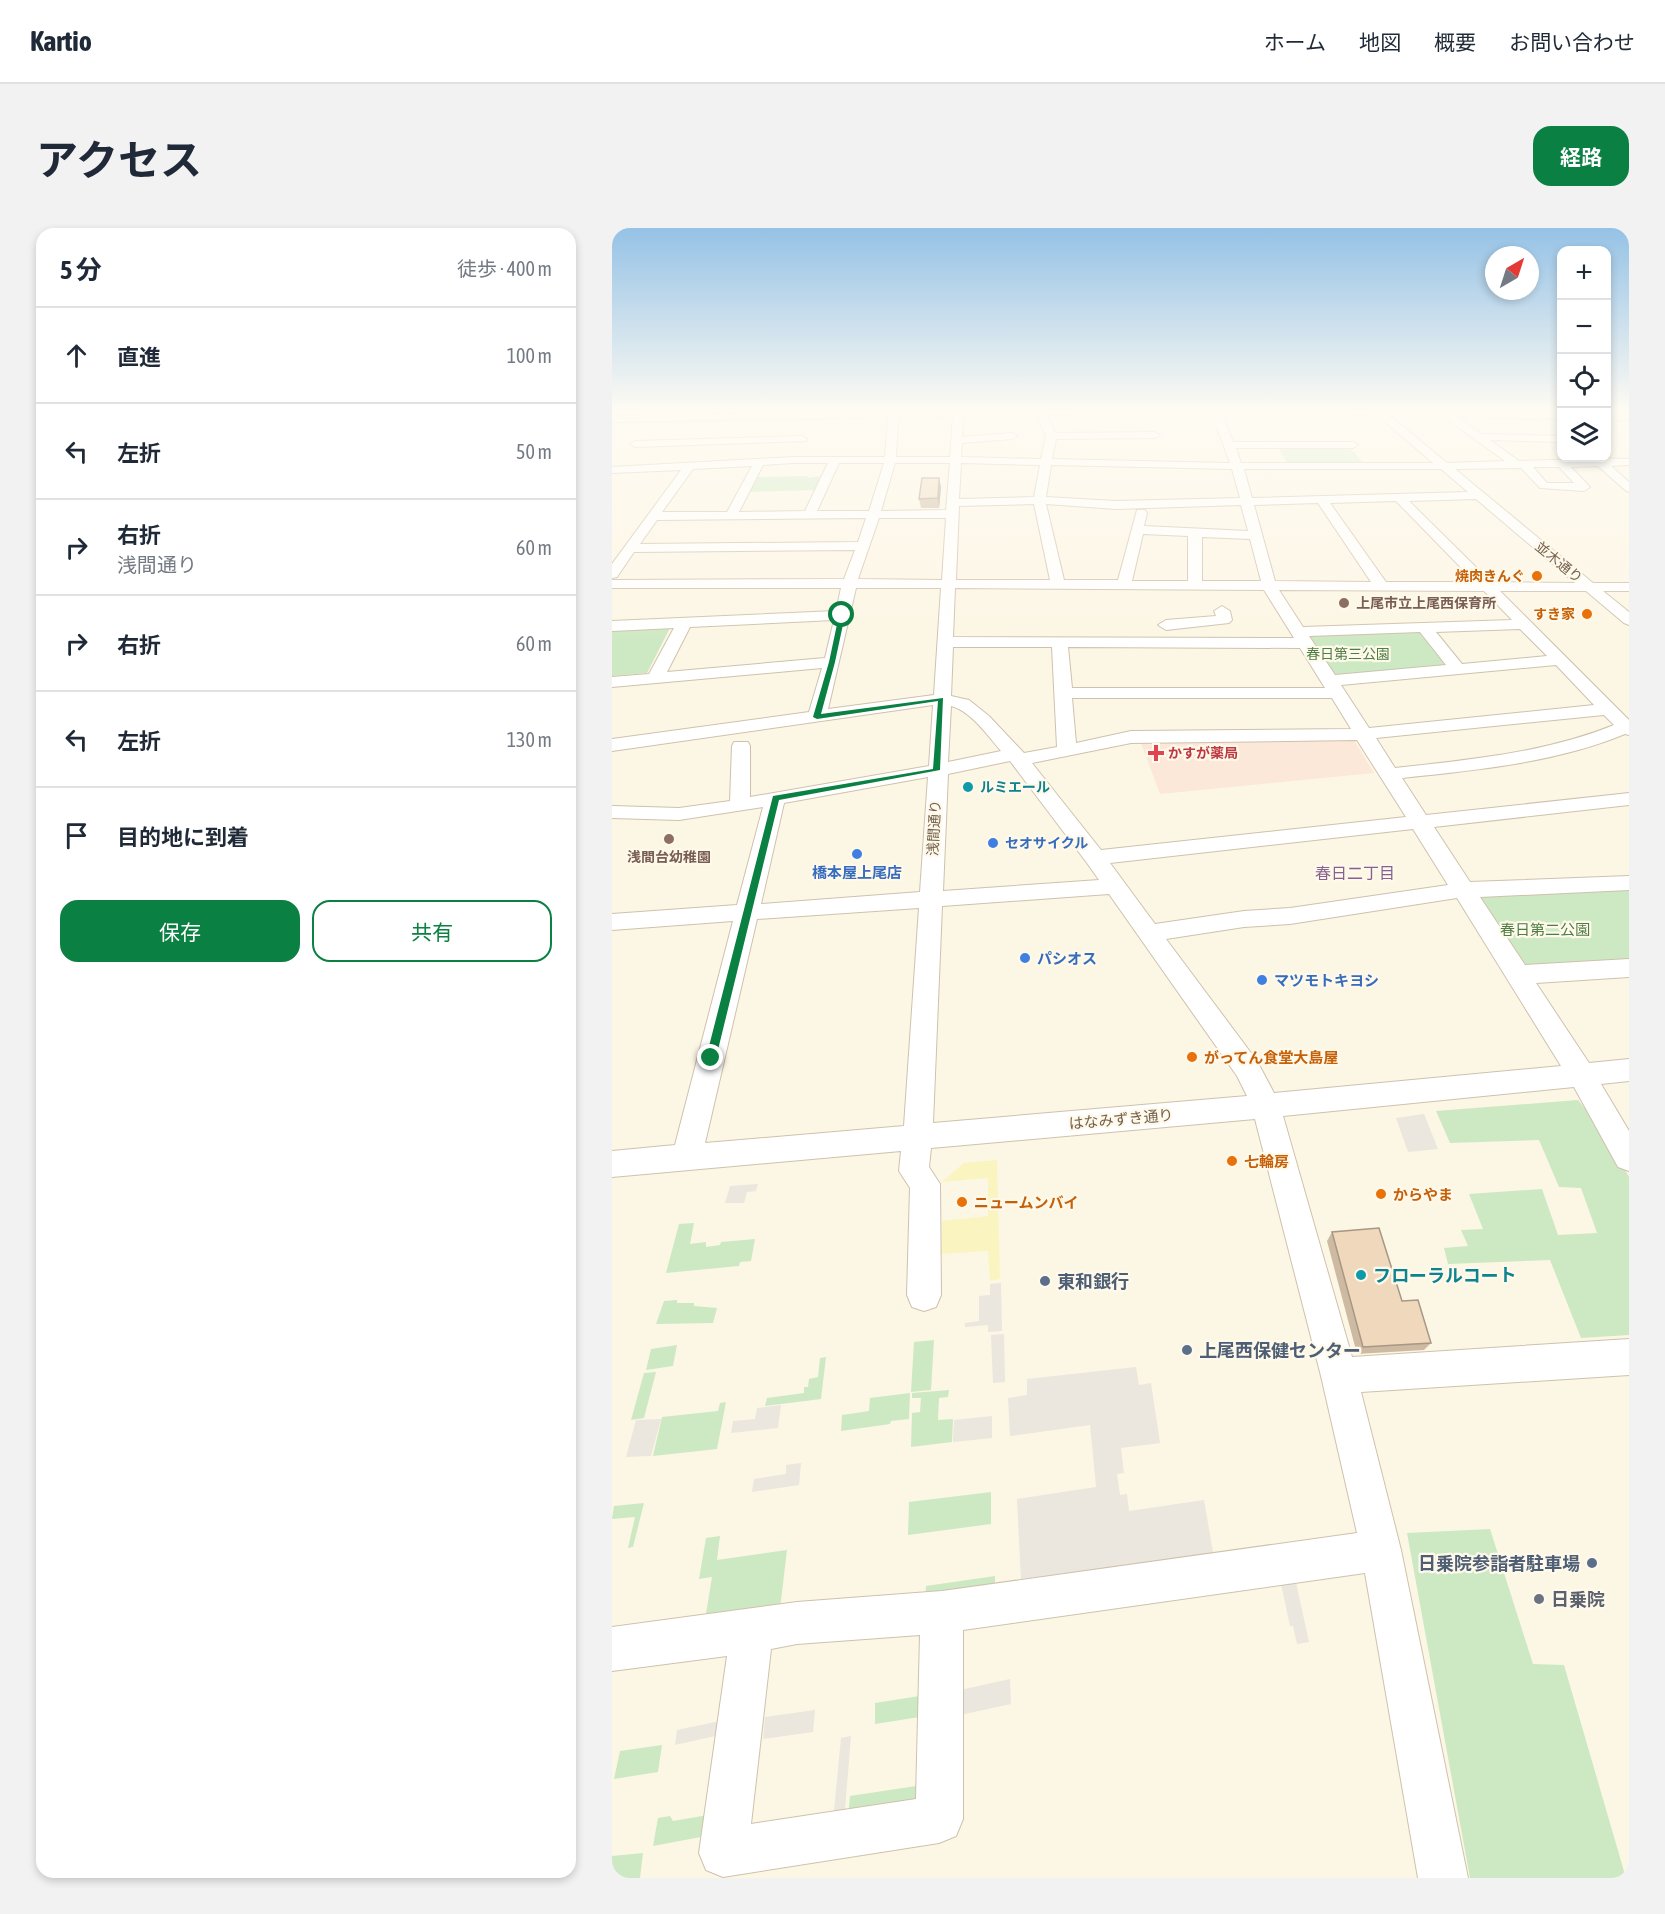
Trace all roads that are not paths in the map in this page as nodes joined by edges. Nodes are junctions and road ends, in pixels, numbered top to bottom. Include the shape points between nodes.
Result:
1 (673, 488) edge
2 (746, 488) edge
3 (822, 488) edge
4 (883, 488) edge
5 (951, 488) edge
6 (957, 488) edge
7 (965, 488) edge
8 (1039, 488) edge
9 (1243, 488) edge
10 (1471, 488) edge
11 (1479, 495) junction
12 (1400, 498) junction
13 (1039, 500) junction
14 (1322, 500) junction
15 (1247, 501) junction
16 (1143, 504) junction
17 (809, 515) junction
18 (873, 515) junction
19 (652, 516) junction
20 (731, 516) junction
21 (1137, 530) junction
22 (1195, 532) junction
23 (1256, 535) junction
24 (861, 546) junction
25 (630, 548) junction
26 (612, 574) edge
27 (850, 582) junction
28 (948, 583) junction
29 (612, 584) edge
30 (1058, 585) junction
31 (1124, 585) junction
32 (1195, 586) junction
33 (1382, 587) junction
34 (1487, 587) junction
35 (1590, 587) junction
36 (1629, 587) edge
37 (1270, 588) junction
38 (1164, 596) junction
39 (1222, 610) dead end
40 (842, 615) junction
41 (1629, 620) edge
42 (684, 623) junction
43 (1523, 624) junction
44 (1166, 625) junction
45 (612, 626) edge
46 (1424, 627) junction
47 (1302, 637) junction
48 (945, 642) junction
49 (1060, 642) junction
50 (1167, 642) junction
51 (1559, 660) junction
52 (832, 662) junction
53 (1458, 669) junction
54 (656, 678) junction
55 (612, 682) edge
56 (1333, 687) junction
57 (1063, 693) junction
58 (941, 699) junction
59 (1607, 709) junction
60 (817, 717) junction
61 (1628, 727) edge
62 (1363, 734) junction
63 (612, 745) edge
64 (741, 746) dead end
65 (1067, 750) junction
66 (1017, 757) junction
67 (937, 770) junction
68 (1389, 774) junction
69 (650, 792) dead end
70 (775, 798) junction
71 (1629, 799) edge
72 (740, 804) junction
73 (612, 812) edge
74 (635, 813) junction
75 (1420, 823) junction
76 (1095, 858) junction
77 (1629, 883) edge
78 (1116, 886) junction
79 (1463, 890) junction
80 (931, 899) junction
81 (747, 912) junction
82 (615, 928) edge
83 (1150, 933) junction
84 (1629, 968) edge
85 (1517, 975) junction
86 (1629, 1070) edge
87 (1581, 1074) junction
88 (1266, 1106) junction
89 (918, 1136) junction
90 (687, 1157) junction
91 (1629, 1158) edge
92 (612, 1164) edge
93 (924, 1295) dead end
94 (1629, 1357) edge
95 (1339, 1377) junction
96 (1382, 1550) junction
97 (942, 1612) junction
98 (752, 1631) junction
99 (612, 1649) edge
100 (1443, 1878) edge

1 - 19 street
2 - 20 street
3 - 17 street
4 - 18 street
5 - 18 street
6 - 28 street, 浅間通り
7 - 13 street
8 - 13 street
9 - 15 street
10 - 11 street, 並木通り
11 - 12 street
11 - 35 street, 並木通り
12 - 14 street
12 - 34 street
13 - 16 street via 1102,499
13 - 30 street
14 - 15 street
14 - 33 street
15 - 16 street
15 - 23 street
16 - 21 street
17 - 18 street
17 - 20 street
18 - 24 street
19 - 20 street
19 - 25 street
21 - 22 street
21 - 31 street
22 - 23 street
22 - 32 street
23 - 37 street
24 - 25 street
24 - 27 street
25 - 26 street
27 - 28 street
27 - 29 street
27 - 40 street
28 - 30 street
28 - 48 street, 浅間通り
30 - 31 street
31 - 38 street
32 - 37 street
32 - 38 street
33 - 34 street
33 - 37 street
34 - 35 street
34 - 43 street
35 - 36 street
35 - 41 street, 並木通り
37 - 47 street
38 - 44 street
39 - 44 street via 1224,620
40 - 42 street
40 - 52 street
42 - 45 street
42 - 54 street
43 - 46 street
43 - 51 street
44 - 50 street
46 - 47 street
46 - 53 street
47 - 50 street
47 - 56 street
48 - 49 street
48 - 58 street, 浅間通り
49 - 50 street
49 - 57 street
51 - 53 street
51 - 59 street
52 - 54 street
52 - 60 street
53 - 56 street
54 - 55 street
56 - 57 street
56 - 62 street
57 - 65 street
58 - 60 street
58 - 66 street via 963,704
58 - 67 street, 浅間通り
59 - 61 street
59 - 62 street
60 - 63 street
61 - 68 street via 1585,744 1473,765
62 - 65 street via 1131,737
62 - 68 street
64 - 72 street
65 - 66 street
66 - 67 street
66 - 76 street
67 - 70 street
67 - 80 street, 浅間通り
68 - 75 street
69 - 74 street
70 - 72 street
70 - 81 street
71 - 75 street
72 - 74 street via 679,814
73 - 74 street
75 - 76 street
75 - 79 street
76 - 78 street
77 - 79 street
78 - 80 street
78 - 83 street
79 - 83 street
79 - 85 street
80 - 81 street
80 - 89 street, 浅間通り
81 - 82 street
81 - 90 street
83 - 88 street via 1247,1069
84 - 85 street
85 - 87 street
86 - 87 street, はなみずき通り
87 - 88 street, はなみずき通り
87 - 91 street
88 - 89 street, はなみずき通り
88 - 95 street
89 - 90 street, はなみずき通り
89 - 93 street, 浅間通り via 914,1171 925,1184
90 - 92 street, はなみずき通り
94 - 95 street
95 - 96 street
96 - 97 street
96 - 100 street
97 - 98 street via 797,1623
97 - 98 street via 939,1819 723,1853
98 - 99 street

